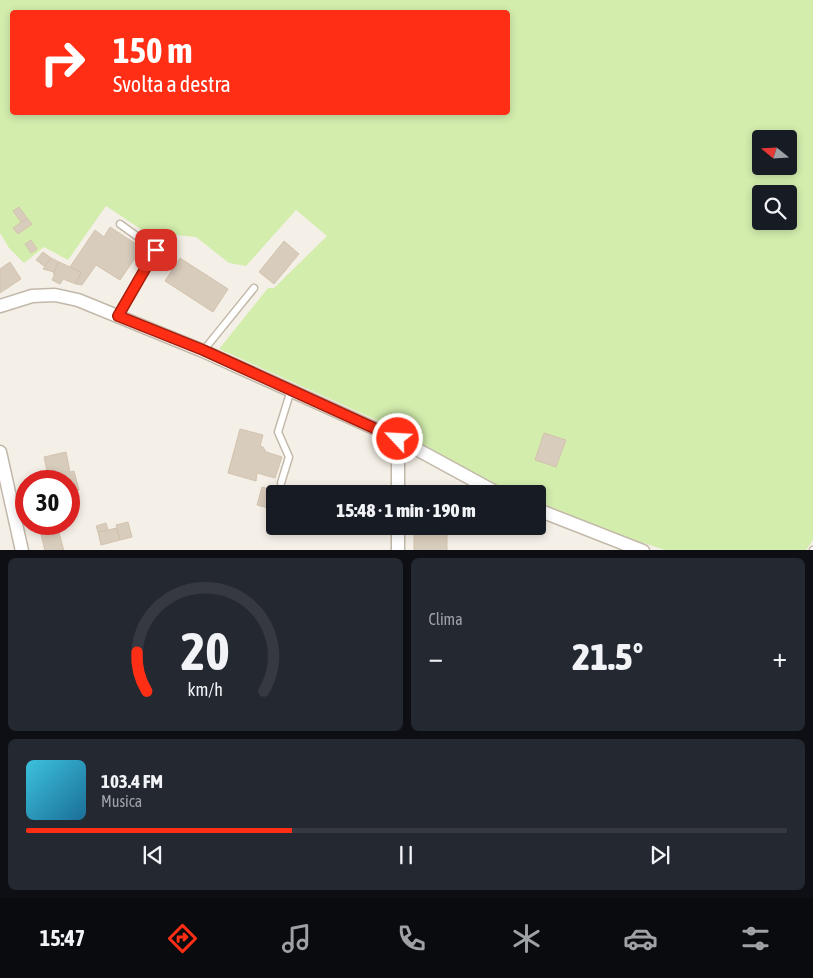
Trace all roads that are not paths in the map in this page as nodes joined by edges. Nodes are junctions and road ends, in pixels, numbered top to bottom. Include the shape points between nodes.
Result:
1 (120, 224) dead end
2 (254, 288) dead end
3 (0, 306) edge
4 (118, 316) junction
5 (203, 350) junction
6 (291, 390) junction
7 (398, 439) junction
8 (0, 452) edge
9 (281, 484) dead end
10 (398, 485) edge
11 (482, 485) edge
12 (546, 513) edge
13 (398, 535) edge
14 (22, 550) edge
15 (398, 550) edge
16 (641, 550) edge

1 - 4 lane via 156,250
2 - 5 lane
3 - 4 street via 32,296 55,295 78,300
4 - 5 street
5 - 6 street
6 - 7 street
6 - 9 lane via 278,432 289,457
7 - 10 street
7 - 11 street
8 - 14 street
12 - 16 street
13 - 15 street

